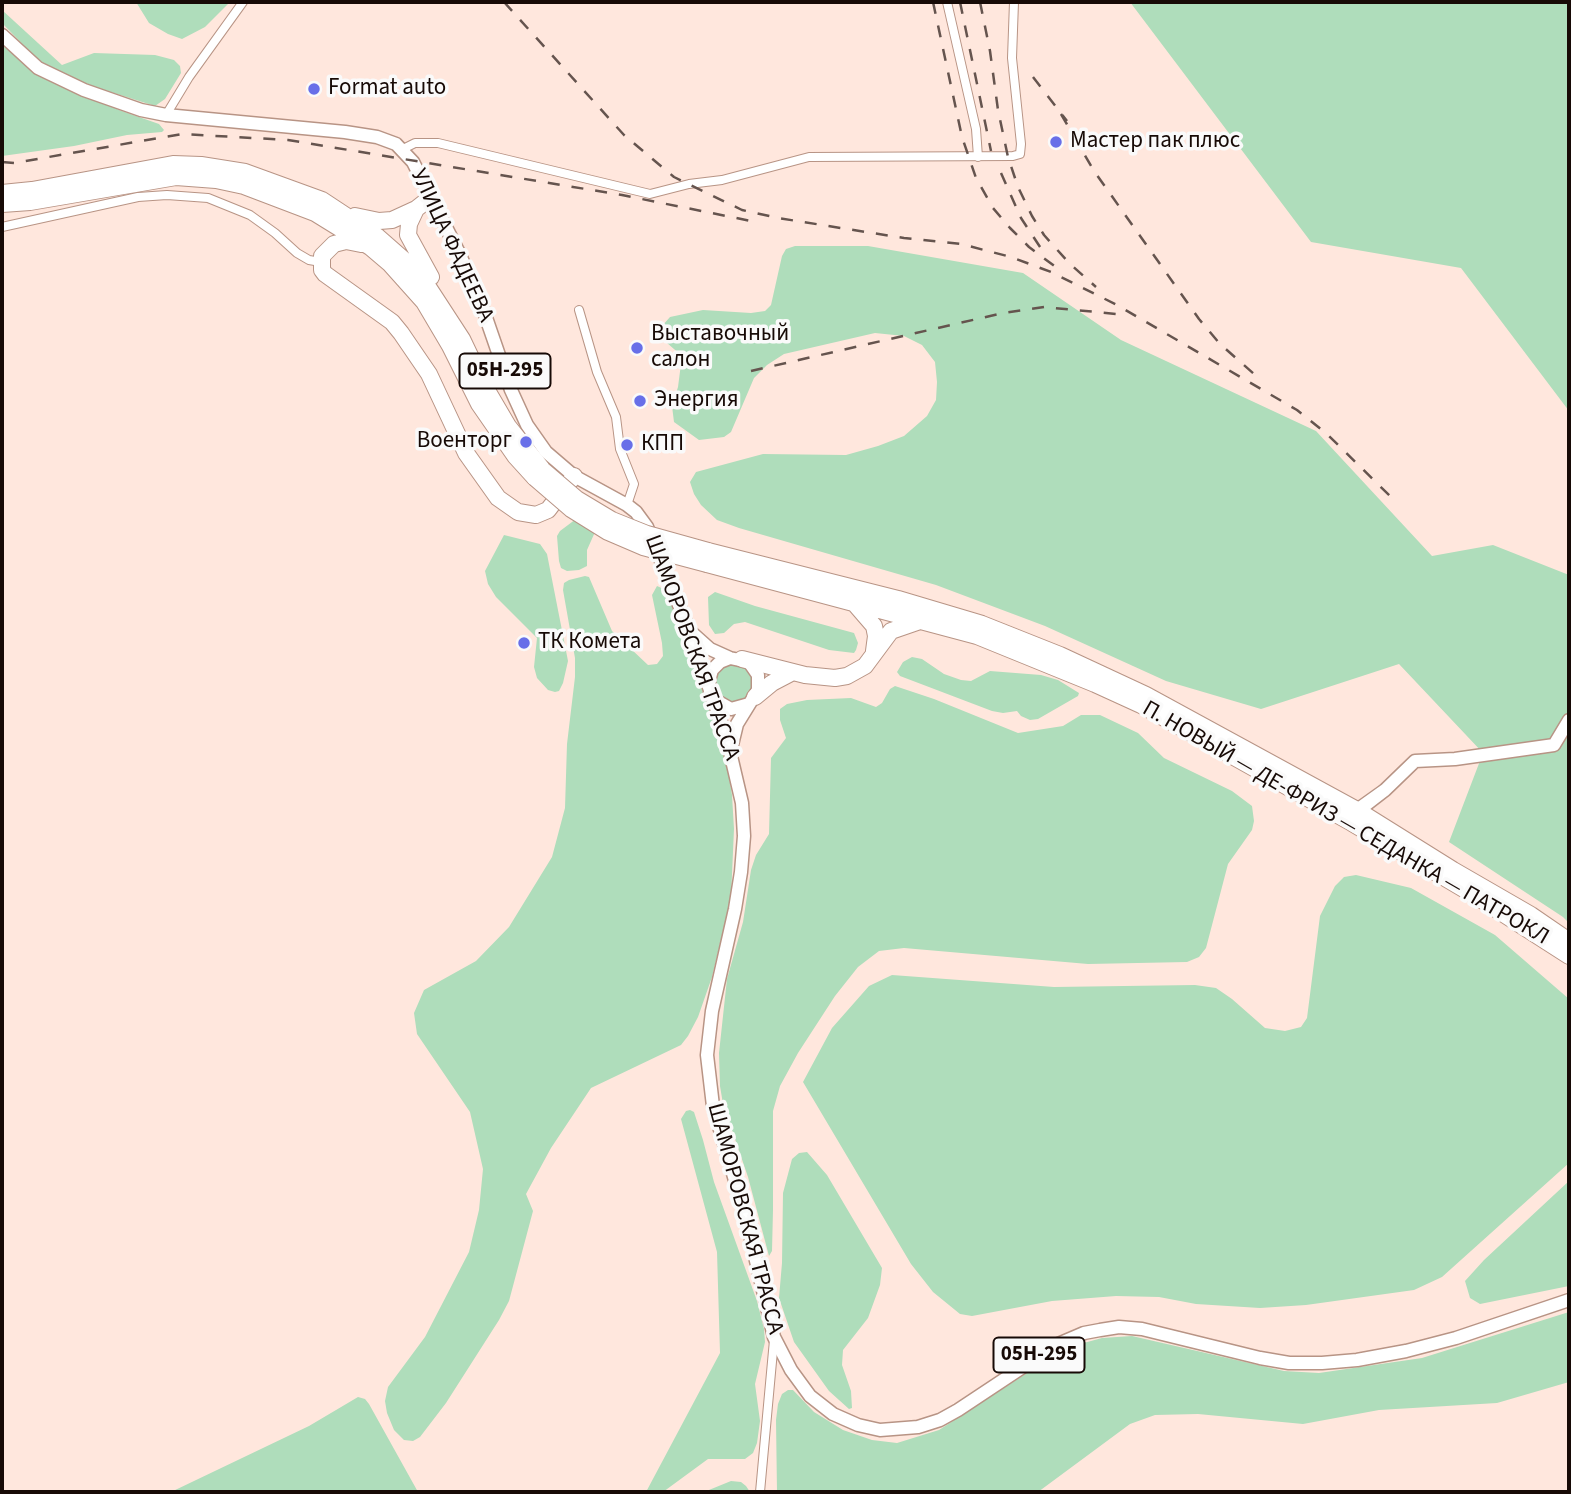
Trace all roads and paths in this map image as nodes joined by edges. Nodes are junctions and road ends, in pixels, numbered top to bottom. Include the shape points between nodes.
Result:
1 (243, 2) edge
2 (947, 2) edge
3 (1014, 2) edge
4 (2, 35) edge
5 (166, 115) junction
6 (403, 149) junction
7 (978, 157) junction
8 (2, 192) edge
9 (430, 198) junction
10 (2, 204) edge
11 (296, 205) junction
12 (416, 209) junction
13 (347, 215) junction
14 (2, 227) edge
15 (370, 247) junction
16 (324, 256) junction
17 (434, 293) junction
18 (579, 310) dead end
19 (539, 474) junction
20 (574, 476) junction
21 (627, 505) junction
22 (708, 558) junction
23 (855, 603) junction
24 (922, 620) junction
25 (688, 627) junction
26 (873, 653) junction
27 (736, 659) junction
28 (793, 672) junction
29 (710, 692) junction
30 (752, 700) junction
31 (1569, 720) edge
32 (731, 752) junction
33 (1357, 810) junction
34 (1569, 941) edge
35 (1569, 956) edge
36 (1569, 1300) edge
37 (774, 1338) junction
38 (760, 1492) edge

1 - 5 street
2 - 7 street via 976,129
3 - 7 street via 1020,154
4 - 5 main road, УЛИЦА ФАДЕЕВА via 38,68 66,82
5 - 6 main road, УЛИЦА ФАДЕЕВА via 345,132 377,137
6 - 7 street via 415,143 438,143 650,194 809,157
6 - 9 main road, УЛИЦА ФАДЕЕВА
8 - 13 highway, П. НОВЫЙ — ДЕ-ФРИЗ — СЕДАНКА — ПАТРОКЛ via 166,165 201,165 273,181
9 - 12 highway
9 - 20 main road, УЛИЦА ФАДЕЕВА / 05Н-295 via 482,306 527,425 546,452
10 - 11 highway, П. НОВЫЙ — ДЕ-ФРИЗ — СЕДАНКА — ПАТРОКЛ via 176,177 244,186
11 - 15 highway, П. НОВЫЙ — ДЕ-ФРИЗ — СЕДАНКА — ПАТРОКЛ via 335,223
11 - 16 highway, 05Н-295 via 327,229
12 - 13 highway via 392,220
12 - 17 highway via 408,235 432,279
13 - 17 highway, П. НОВЫЙ — ДЕ-ФРИЗ — СЕДАНКА — ПАТРОКЛ via 419,272
14 - 16 street via 138,197 208,198 250,215 309,260
15 - 16 highway via 346,241 334,244
15 - 19 highway, П. НОВЫЙ — ДЕ-ФРИЗ — СЕДАНКА — ПАТРОКЛ via 424,302 479,404 515,456
16 - 20 highway, 05Н-295 via 325,275 392,322 416,353 466,453 498,498 518,512 536,515 548,510
17 - 19 highway, П. НОВЫЙ — ДЕ-ФРИЗ — СЕДАНКА — ПАТРОКЛ
18 - 21 street via 634,484
19 - 22 highway, П. НОВЫЙ — ДЕ-ФРИЗ — СЕДАНКА — ПАТРОКЛ, bridge via 612,520
20 - 21 main road, УЛИЦА ФАДЕЕВА / 05Н-295
21 - 25 main road, ШАМОРОВСКАЯ ТРАССА / 05Н-295 via 654,541
22 - 23 highway, П. НОВЫЙ — ДЕ-ФРИЗ — СЕДАНКА — ПАТРОКЛ
22 - 33 highway, П. НОВЫЙ — ДЕ-ФРИЗ — СЕДАНКА — ПАТРОКЛ via 898,599 1037,644 1146,695
23 - 24 highway, П. НОВЫЙ — ДЕ-ФРИЗ — СЕДАНКА — ПАТРОКЛ
23 - 26 highway via 874,626
24 - 26 highway via 891,631
24 - 35 highway, П. НОВЫЙ — ДЕ-ФРИЗ — СЕДАНКА — ПАТРОКЛ via 1016,650 1141,705 1352,823
25 - 27 main road, 05Н-295 via 705,645
25 - 29 main road, ШАМОРОВСКАЯ ТРАССА / 05Н-295
26 - 28 highway via 865,666 848,677
27 - 28 highway
27 - 29 main road via 720,662 712,670
27 - 30 main road via 758,675
28 - 30 highway
29 - 30 main road via 731,709
29 - 32 main road, ШАМОРОВСКАЯ ТРАССА / 05Н-295
30 - 32 main road, 05Н-295 via 737,724
31 - 33 main road via 1554,745 1415,761
32 - 37 main road, ШАМОРОВСКАЯ ТРАССА / 05Н-295 via 744,836 736,909 712,1010 708,1079
33 - 34 highway, П. НОВЫЙ — ДЕ-ФРИЗ — СЕДАНКА — ПАТРОКЛ
36 - 37 main road, ШАМОРОВСКАЯ ТРАССА / 05Н-295 via 1456,1338 1334,1362 1260,1359 1142,1329 1100,1329 1056,1345 940,1420 880,1430 833,1414 810,1396
37 - 38 street

